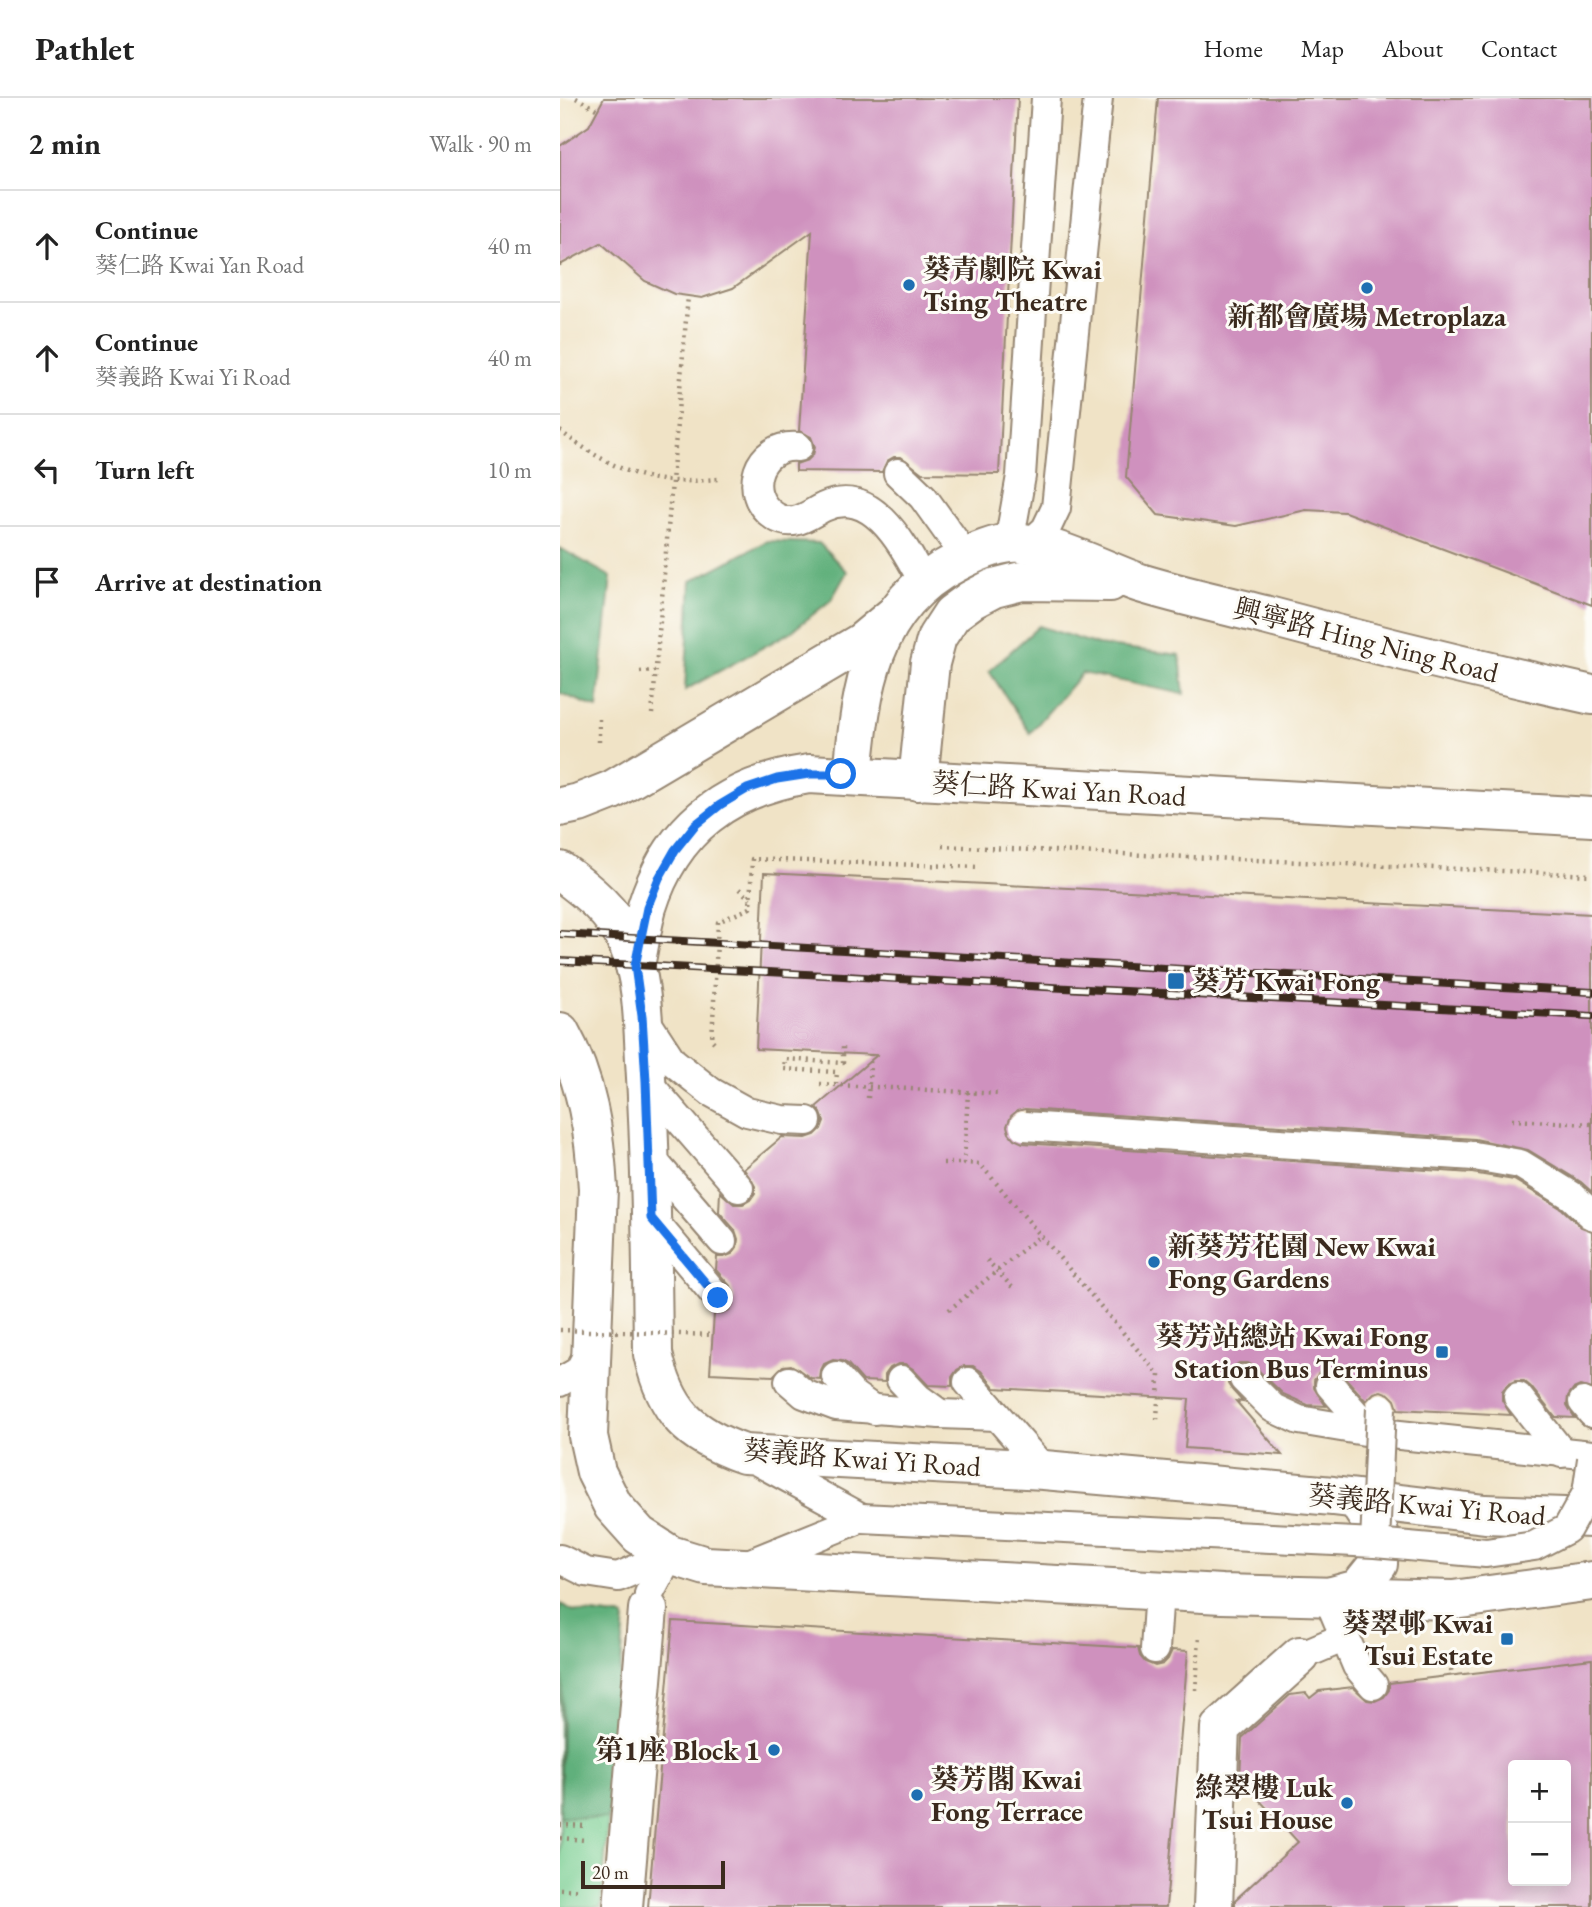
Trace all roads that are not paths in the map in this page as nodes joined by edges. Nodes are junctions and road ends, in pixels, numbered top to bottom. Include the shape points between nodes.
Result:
1 (1046, 98) edge
2 (1098, 98) edge
3 (798, 447) dead end
4 (898, 473) dead end
5 (1020, 543) junction
6 (965, 557) junction
7 (924, 583) junction
8 (1141, 583) junction
9 (892, 617) junction
10 (1592, 695) edge
11 (853, 775) junction
12 (918, 781) junction
13 (560, 807) edge
14 (1592, 817) edge
15 (560, 871) edge
16 (635, 966) junction
17 (642, 1016) junction
18 (560, 1031) edge
19 (646, 1081) junction
20 (807, 1121) dead end
21 (1024, 1126) dead end
22 (650, 1157) junction
23 (741, 1181) dead end
24 (1592, 1215) edge
25 (651, 1218) junction
26 (722, 1241) dead end
27 (718, 1298) dead end
28 (576, 1338) edge
29 (836, 1376) dead end
30 (1244, 1379) dead end
31 (901, 1380) dead end
32 (789, 1381) dead end
33 (560, 1382) edge
34 (968, 1382) dead end
35 (1330, 1385) dead end
36 (1518, 1397) dead end
37 (874, 1410) junction
38 (940, 1414) junction
39 (998, 1416) junction
40 (1376, 1420) junction
41 (1562, 1452) junction
42 (744, 1454) junction
43 (1592, 1457) edge
44 (1044, 1470) junction
45 (1333, 1496) junction
46 (862, 1518) junction
47 (1592, 1518) edge
48 (1375, 1543) junction
49 (670, 1555) junction
50 (560, 1559) edge
51 (738, 1568) junction
52 (1592, 1581) edge
53 (1159, 1591) junction
54 (1328, 1597) junction
55 (648, 1609) joint
56 (1345, 1637) junction
57 (1155, 1649) dead end
58 (1300, 1656) joint
59 (1373, 1685) dead end
60 (623, 1907) edge
61 (1213, 1907) edge

1 - 5 lane
2 - 5 lane via 1056,508 1046,529
3 - 7 lane via 779,449 760,465 755,489 767,511 789,521 831,505 852,503 870,509 886,522
4 - 6 lane via 923,497
5 - 6 street
5 - 8 street, 興寧路 Hing Ning Road
6 - 7 street
7 - 9 street
8 - 10 street, 興寧路 Hing Ning Road
8 - 12 street, 興寧路 Hing Ning Road via 1022,581 994,588 953,614 937,637 930,663
9 - 11 street via 870,666
9 - 13 street via 862,642 612,790
11 - 12 street, 葵仁路 Kwai Yan Road
11 - 16 street, 葵仁路 Kwai Yan Road via 777,779 747,789 695,825 659,878 647,908
12 - 14 street, 葵仁路 Kwai Yan Road
15 - 16 street, 葵義路 Kwai Yi Road via 606,910 629,945
16 - 17 street, 葵義路 Kwai Yi Road
17 - 19 street, 葵義路 Kwai Yi Road
17 - 20 lane via 672,1061 711,1092 747,1112
18 - 28 street via 583,1086 597,1154 598,1189
19 - 22 street, 葵義路 Kwai Yi Road
19 - 23 lane via 712,1158
21 - 24 lane, bridge via 1474,1156 1520,1164 1572,1196
22 - 25 street, 葵義路 Kwai Yi Road
22 - 26 lane
25 - 27 lane
25 - 42 street, 葵義路 Kwai Yi Road via 653,1354 659,1382 673,1408 693,1429 717,1445
28 - 33 lane via 579,1371
28 - 49 street via 596,1472 613,1506 639,1535
29 - 37 lane
30 - 40 lane via 1273,1408 1299,1420
31 - 38 lane
32 - 37 lane via 804,1394 836,1406
34 - 39 lane
35 - 40 lane
36 - 41 lane
37 - 38 lane
38 - 39 lane
39 - 44 lane
40 - 41 lane
40 - 48 lane, bridge
41 - 43 lane
42 - 44 street, 葵義路 Kwai Yi Road
42 - 46 lane
43 - 48 lane, bridge via 1587,1493 1567,1529 1534,1546 1486,1553
44 - 45 street, 葵義路 Kwai Yi Road
45 - 47 street, 葵義路 Kwai Yi Road via 1485,1514
45 - 54 street via 1362,1507 1379,1533 1378,1564 1358,1589
46 - 48 lane, bridge
46 - 51 lane
49 - 50 lane via 618,1577 586,1572
49 - 51 street via 706,1566
49 - 55 lane via 649,1594
51 - 53 street
52 - 54 street via 1453,1600
53 - 54 street
53 - 57 lane
54 - 56 lane
55 - 60 street
56 - 58 lane
56 - 59 lane via 1357,1666
58 - 61 street via 1220,1728

